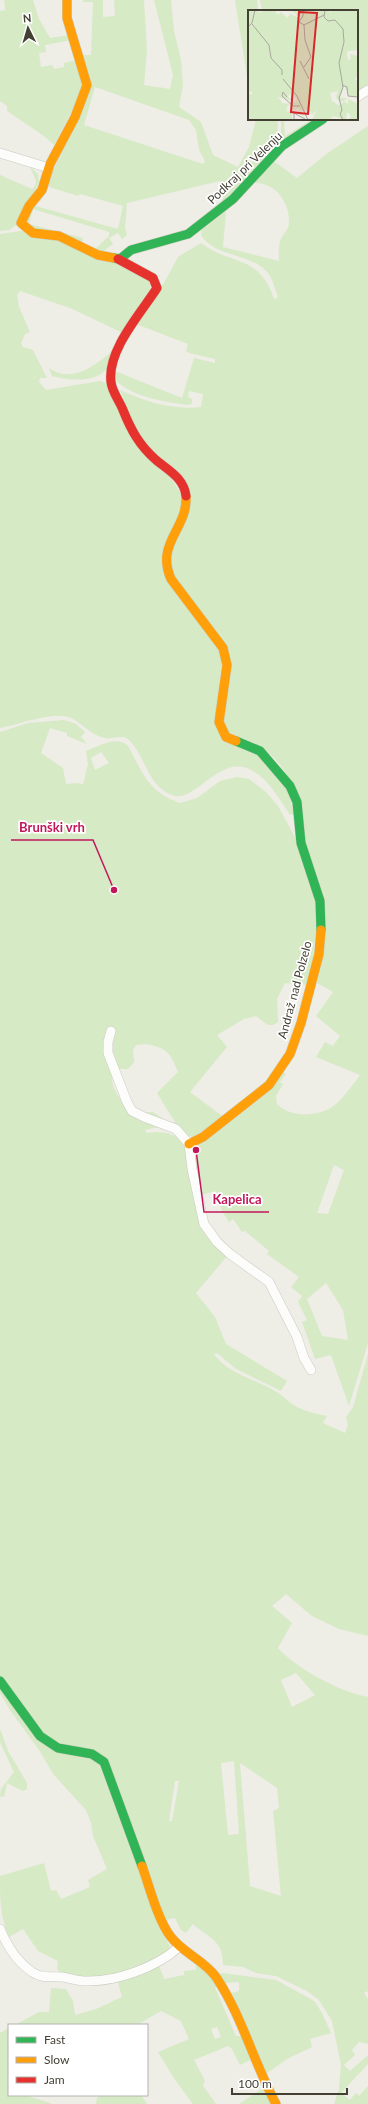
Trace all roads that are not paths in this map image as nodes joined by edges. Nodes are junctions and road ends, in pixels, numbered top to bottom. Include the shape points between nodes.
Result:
1 (67, 0) edge
2 (368, 90) edge
3 (358, 96) edge
4 (321, 120) edge
5 (0, 153) edge
6 (49, 168) junction
7 (118, 259) junction
8 (111, 1032) dead end
9 (190, 1144) junction
10 (311, 1370) dead end
11 (0, 1681) edge
12 (0, 1928) edge
13 (179, 1947) junction
14 (276, 2104) edge

1 - 6 street via 67,18 87,85 75,117
2 - 3 street
4 - 7 street, Podkraj pri Velenju via 282,146 233,199 188,234 131,250
5 - 6 street
6 - 7 street via 42,190 29,206 21,223 33,233 59,236 98,255
7 - 9 street, Andraž nad Polzelo via 153,278 157,288 131,327 112,364 111,382 135,440 183,484 187,502 185,514 170,545 166,569 220,642 226,657 226,682 219,722 221,730 226,737 260,751 290,786 297,802 301,843 320,901 322,924 319,954 290,1054 269,1085 203,1137
8 - 9 street via 108,1052 132,1111 176,1129
9 - 10 street via 192,1169 204,1224 216,1242 269,1282
11 - 13 street via 40,1736 68,1751 92,1754 104,1762 166,1930
12 - 13 street via 20,1963 46,1978 61,1977 85,1981 113,1979 143,1968
13 - 14 street via 206,1965 217,1979 260,2075

